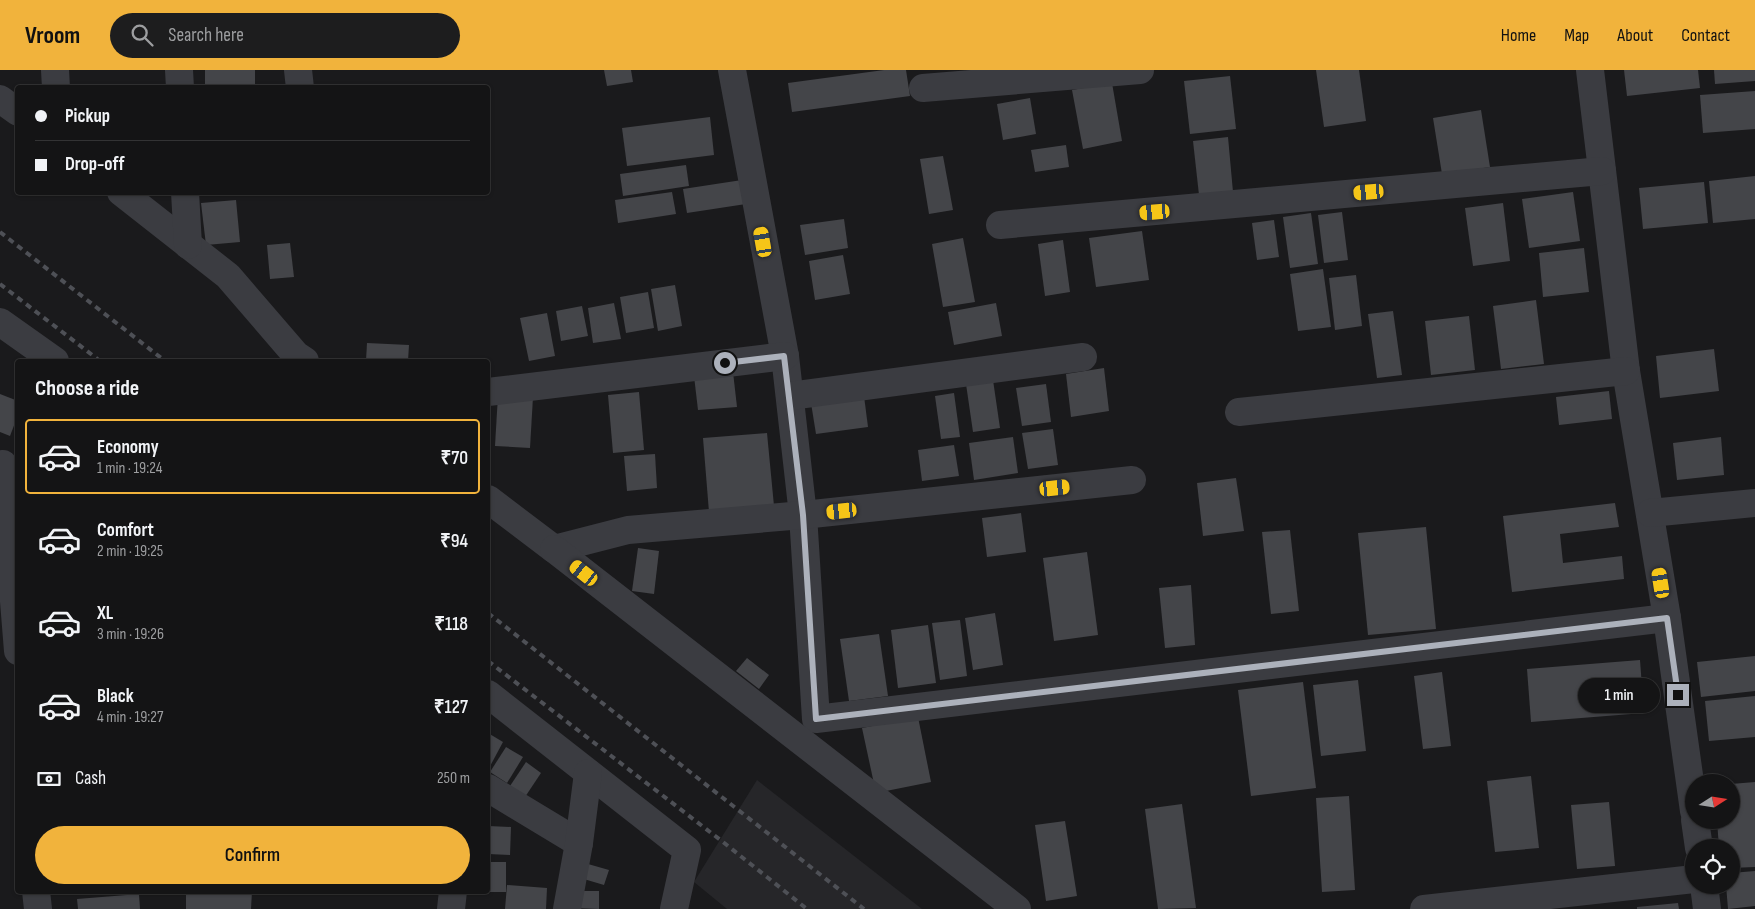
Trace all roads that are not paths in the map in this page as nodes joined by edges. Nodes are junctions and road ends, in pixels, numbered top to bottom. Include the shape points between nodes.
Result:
1 (54, 70) edge
2 (179, 70) edge
3 (298, 70) edge
4 (732, 70) edge
5 (1590, 70) edge
6 (1128, 71) edge
7 (56, 85) edge
8 (180, 85) edge
9 (300, 85) edge
10 (923, 88) dead end
11 (0, 98) edge
12 (15, 110) edge
13 (1602, 171) junction
14 (125, 195) edge
15 (185, 195) edge
16 (1000, 226) dead end
17 (188, 245) junction
18 (0, 322) edge
19 (784, 356) junction
20 (1083, 356) dead end
21 (53, 359) edge
22 (302, 359) edge
23 (1626, 371) junction
24 (490, 392) edge
25 (790, 396) junction
26 (1239, 412) dead end
27 (7, 466) edge
28 (1132, 480) dead end
29 (490, 501) edge
30 (1755, 503) edge
31 (1650, 513) junction
32 (803, 515) junction
33 (554, 549) junction
34 (15, 601) edge
35 (1667, 618) junction
36 (490, 696) edge
37 (588, 773) junction
38 (1689, 774) edge
39 (490, 789) edge
40 (579, 843) junction
41 (1685, 881) edge
42 (36, 894) edge
43 (453, 894) edge
44 (1705, 894) edge
45 (38, 909) edge
46 (451, 909) edge
47 (567, 909) edge
48 (674, 909) edge
49 (1017, 909) edge
50 (1424, 909) edge
51 (1707, 909) edge

1 - 7 street
2 - 8 street
3 - 9 street
4 - 19 street
5 - 13 street
6 - 10 street
11 - 12 street
13 - 16 street
13 - 23 street
14 - 17 street
15 - 17 street
17 - 22 street via 228,276
18 - 21 street
19 - 24 street
19 - 25 street
20 - 25 street
23 - 26 street
23 - 31 street
25 - 32 street
27 - 34 street
28 - 32 street
29 - 33 street
30 - 31 street
31 - 35 street
32 - 33 street via 628,530
32 - 35 street via 816,719
33 - 49 street
35 - 38 street
36 - 37 street
37 - 40 street
37 - 48 street via 687,850
39 - 40 street
40 - 47 street
41 - 50 street
42 - 45 street
43 - 46 street
44 - 51 street

